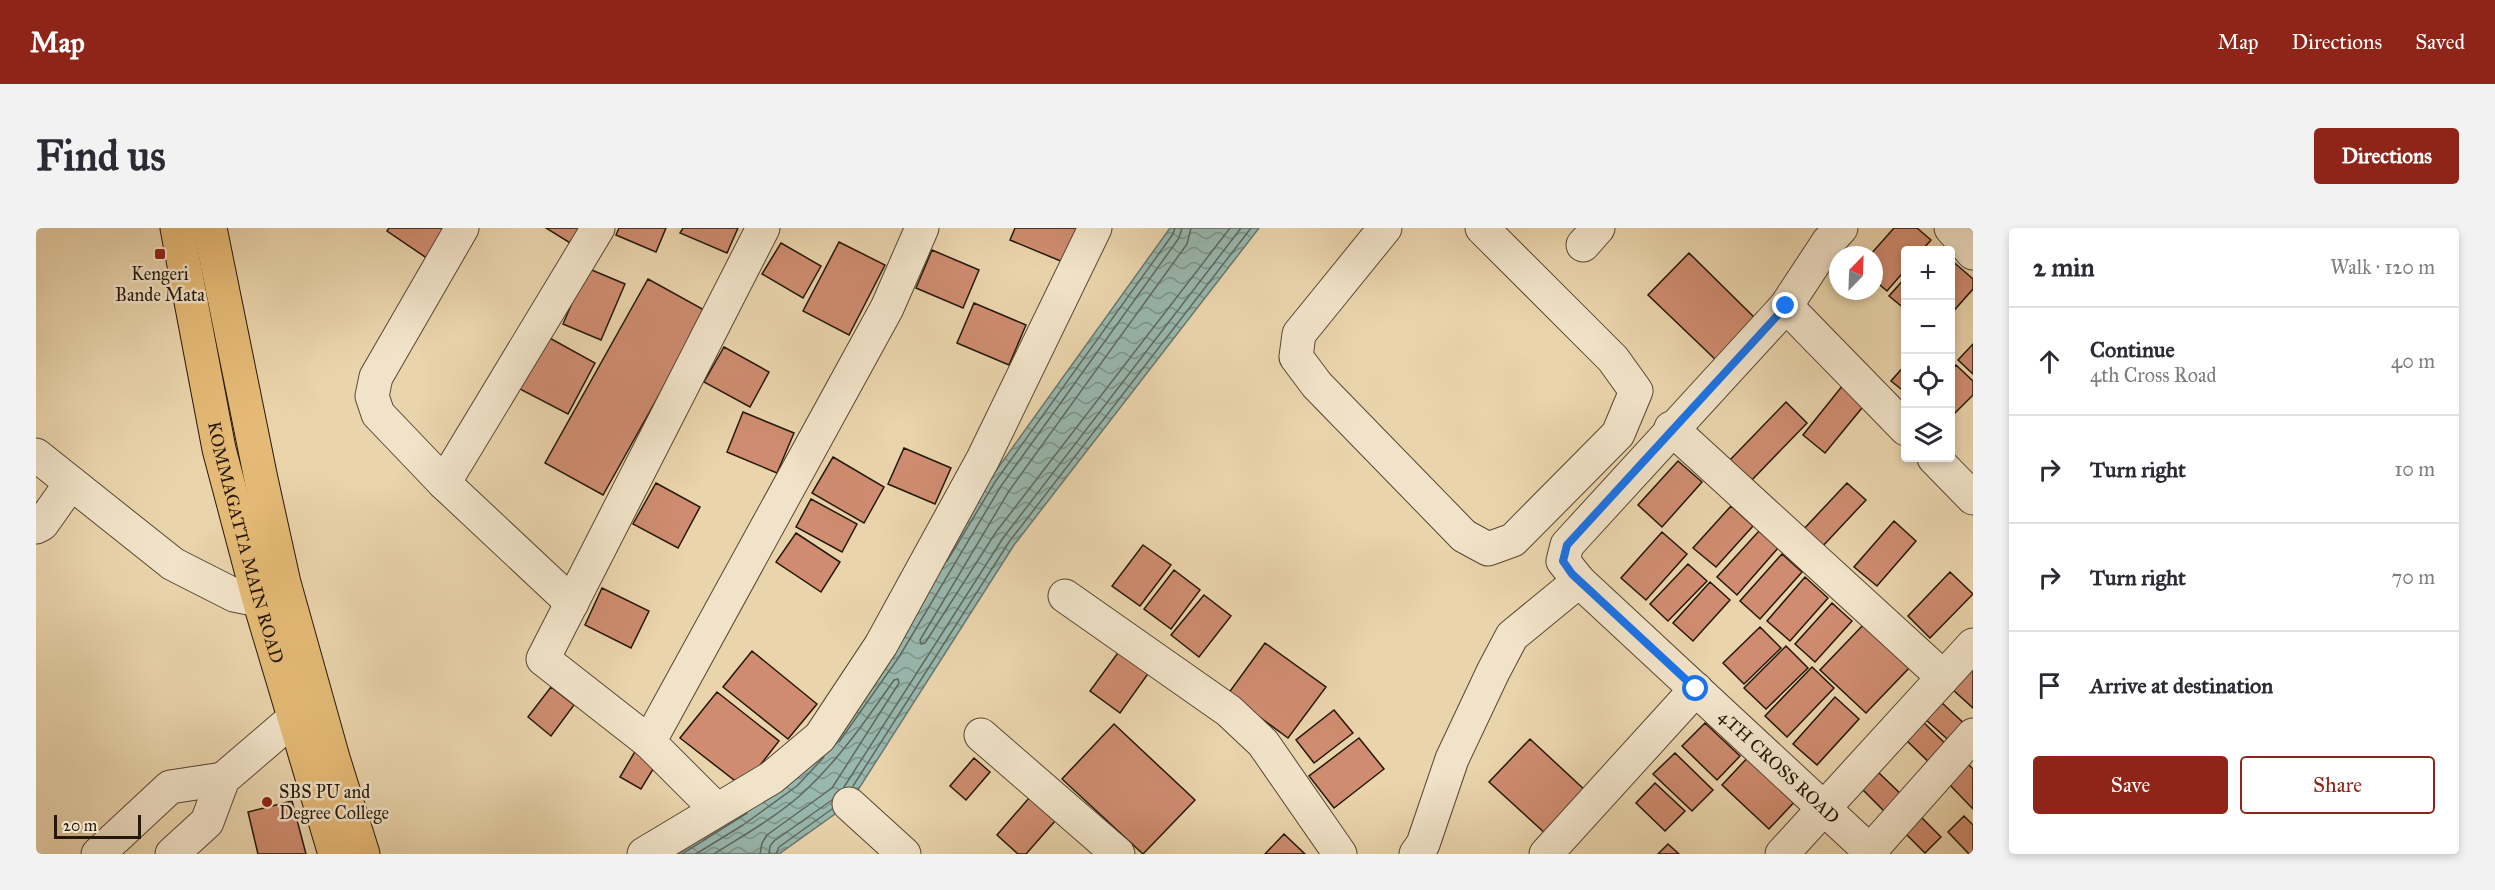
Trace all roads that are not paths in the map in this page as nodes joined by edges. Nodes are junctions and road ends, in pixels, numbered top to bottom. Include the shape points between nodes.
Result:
1 (177, 228) edge
2 (210, 228) edge
3 (462, 228) edge
4 (598, 228) edge
5 (762, 228) edge
6 (922, 228) edge
7 (1095, 228) edge
8 (1385, 228) edge
9 (1482, 228) edge
10 (1841, 228) edge
11 (1951, 228) edge
12 (1973, 252) edge
13 (1786, 306) junction
14 (1901, 425) edge
15 (1671, 428) junction
16 (36, 455) edge
17 (1938, 462) edge
18 (71, 483) junction
19 (444, 483) junction
20 (1973, 498) edge
21 (36, 527) edge
22 (1513, 540) junction
23 (1572, 568) junction
24 (1065, 596) dead end
25 (259, 600) junction
26 (572, 603) junction
27 (1973, 645) edge
28 (1943, 677) junction
29 (1696, 689) junction
30 (293, 719) junction
31 (981, 735) dead end
32 (1973, 735) edge
33 (649, 742) junction
34 (223, 780) junction
35 (849, 804) dead end
36 (1824, 808) junction
37 (716, 809) junction
38 (1871, 852) edge
39 (98, 854) edge
40 (172, 854) edge
41 (335, 854) edge
42 (363, 854) edge
43 (644, 854) edge
44 (904, 854) edge
45 (1118, 854) edge
46 (1340, 854) edge
47 (1416, 854) edge
48 (1546, 854) edge
49 (1782, 854) edge

1 - 25 main road, KOMMAGATTA MAIN ROAD via 219,449
2 - 42 main road, KOMMAGATTA MAIN ROAD via 284,583
3 - 19 street via 376,377 372,396 378,414
4 - 19 street
5 - 26 street
6 - 33 street via 887,308
7 - 37 street via 983,459 851,693 820,737 771,778
8 - 22 street via 1299,334 1296,357 1317,385 1464,536 1488,549
9 - 22 street via 1613,359 1636,391 1618,434
10 - 13 street
11 - 12 street
13 - 14 street
13 - 15 street
15 - 23 street via 1567,545
15 - 28 street
16 - 18 street
17 - 20 street
18 - 21 street
18 - 25 street via 173,564 234,595
19 - 26 street
22 - 23 street
23 - 29 street, 4TH CROSS ROAD
23 - 47 street via 1512,636 1452,759 1423,844
24 - 46 street via 1237,719 1263,743
25 - 30 main road, KOMMAGATTA MAIN ROAD
26 - 33 street via 543,659
27 - 28 street
28 - 36 street
29 - 36 street, 4TH CROSS ROAD
29 - 48 street
30 - 34 street
30 - 41 main road, KOMMAGATTA MAIN ROAD
31 - 45 street
32 - 38 street
33 - 37 street
34 - 39 street via 170,787
34 - 40 street via 207,822
35 - 44 street
36 - 38 street, 4TH CROSS ROAD
36 - 49 street
37 - 43 street

